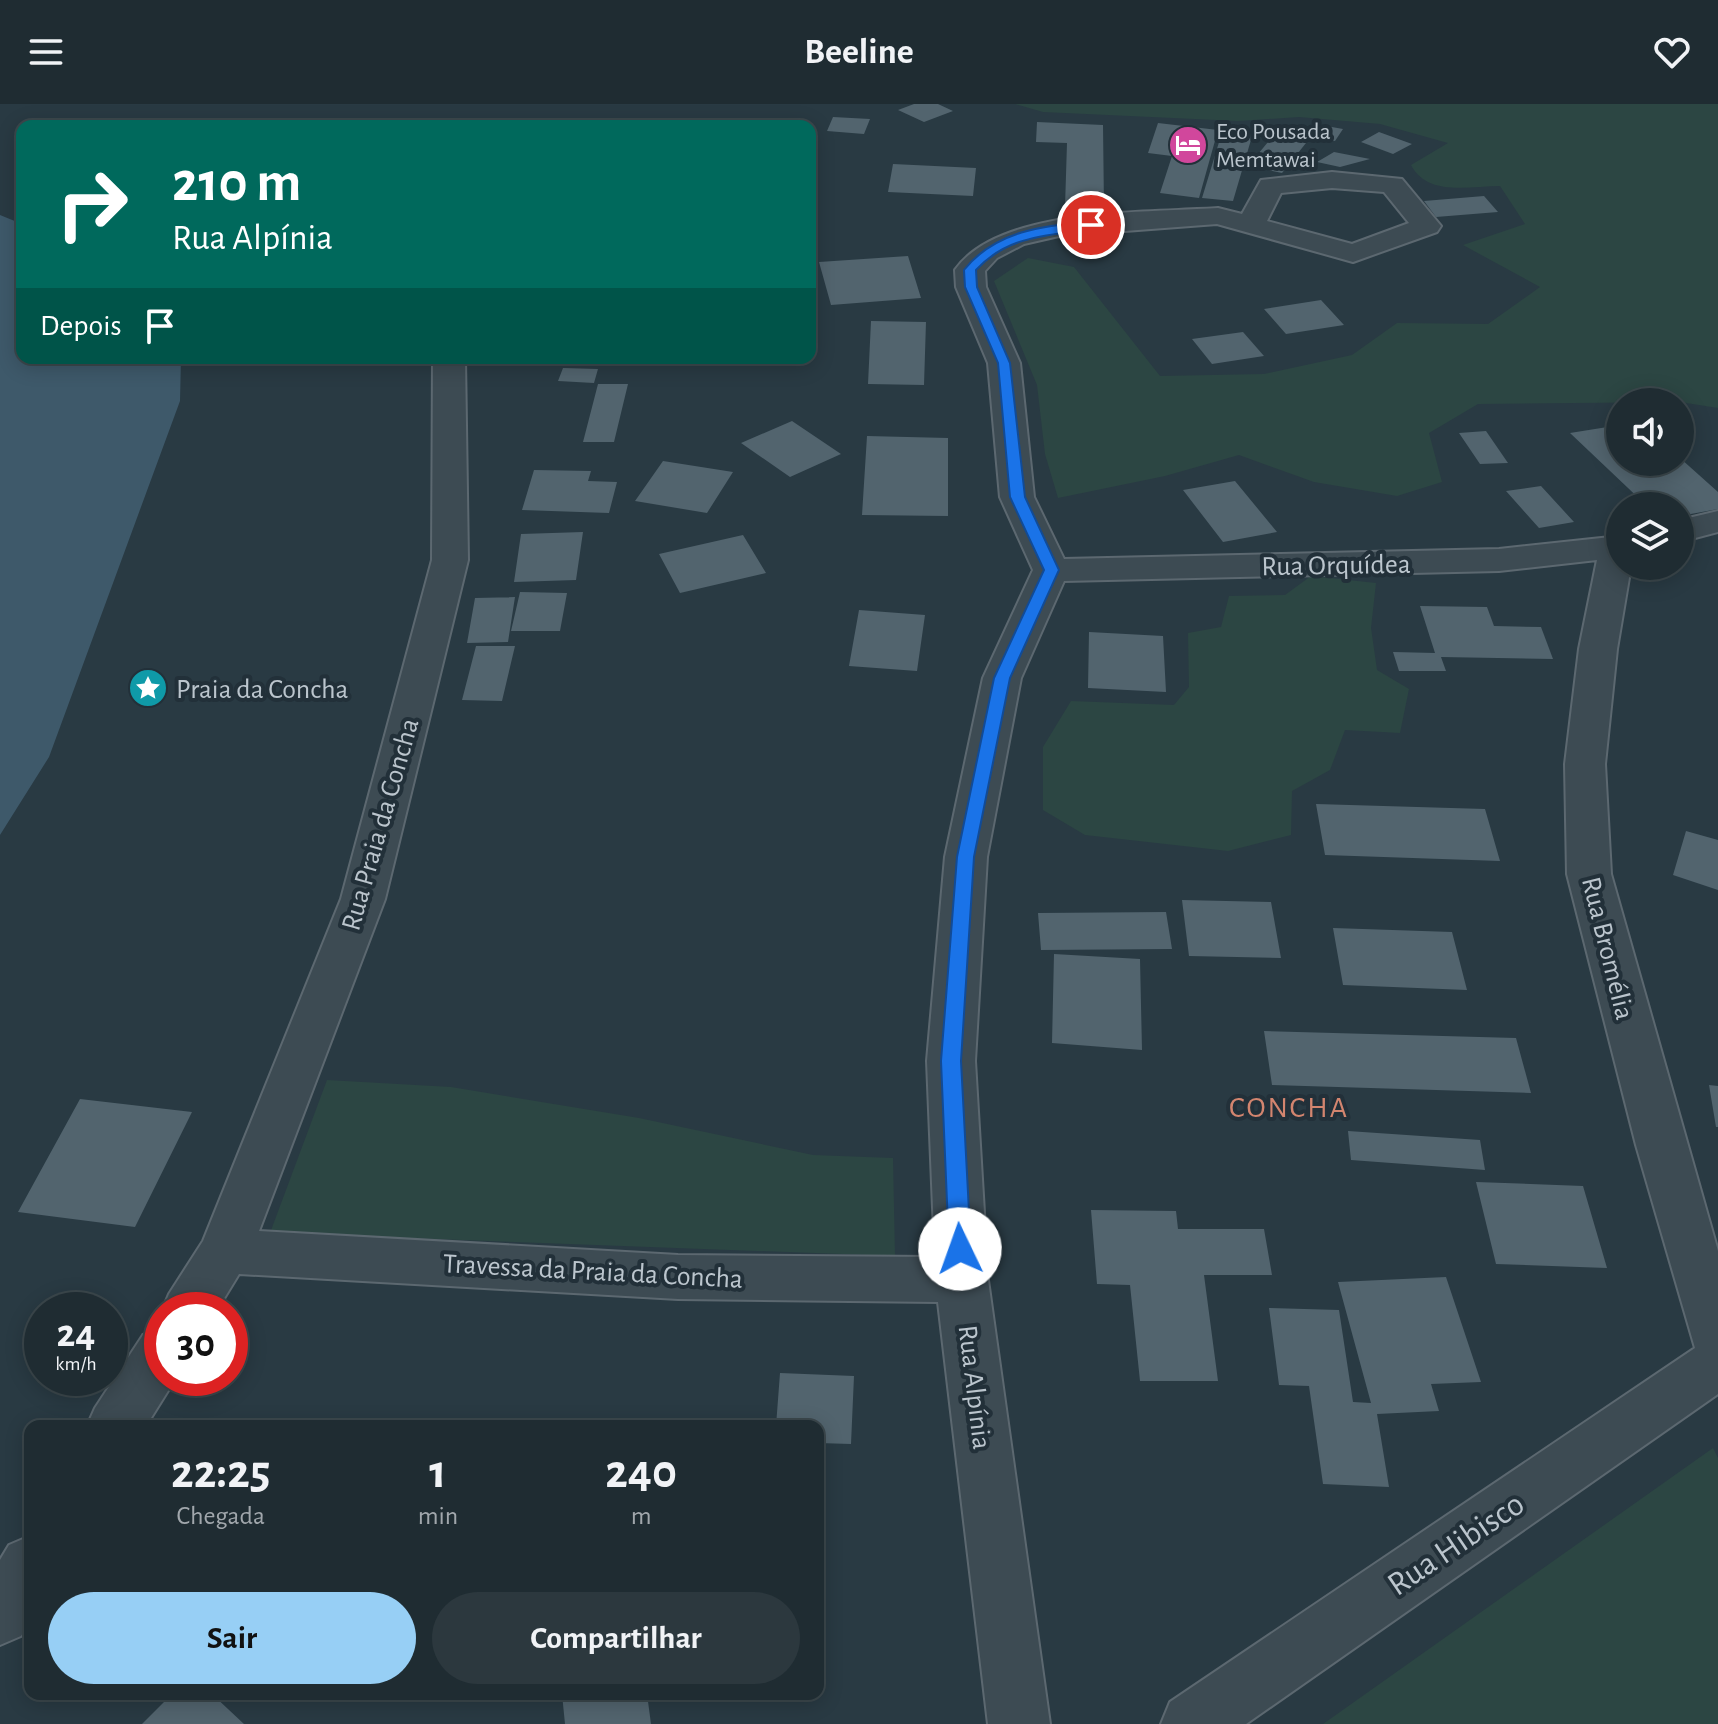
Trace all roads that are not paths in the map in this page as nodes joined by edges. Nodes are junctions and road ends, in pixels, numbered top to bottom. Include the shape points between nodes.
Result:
1 (1251, 224) junction
2 (449, 364) edge
3 (1718, 521) edge
4 (1694, 527) edge
5 (1606, 548) edge
6 (1051, 570) junction
7 (1612, 580) edge
8 (225, 1251) junction
9 (962, 1280) junction
10 (199, 1292) edge
11 (1718, 1339) edge
12 (1718, 1363) edge
13 (144, 1380) edge
14 (119, 1420) edge
15 (24, 1575) edge
16 (0, 1615) edge
17 (1019, 1724) edge
18 (1192, 1724) edge

1 - 1 street via 1353,253 1427,226 1392,185 1332,180 1271,186
1 - 6 street via 1218,216 1059,228 1015,238 987,252 970,270 971,287 1004,363 1017,497
2 - 8 street, Rua Praia da Concha via 450,560 363,899
3 - 4 street
5 - 6 street, Rua Orquídea via 1499,560
6 - 9 street, Rua Alpínia via 1002,678 966,857 951,1061
7 - 11 street, Rua Bromélia via 1585,764 1589,874
8 - 9 street, Travessa da Praia da Concha via 678,1277
8 - 10 street, Rua Praia da Concha
9 - 17 street, Rua Alpínia
12 - 18 street, Rua Hibisco
13 - 14 street
15 - 16 street

